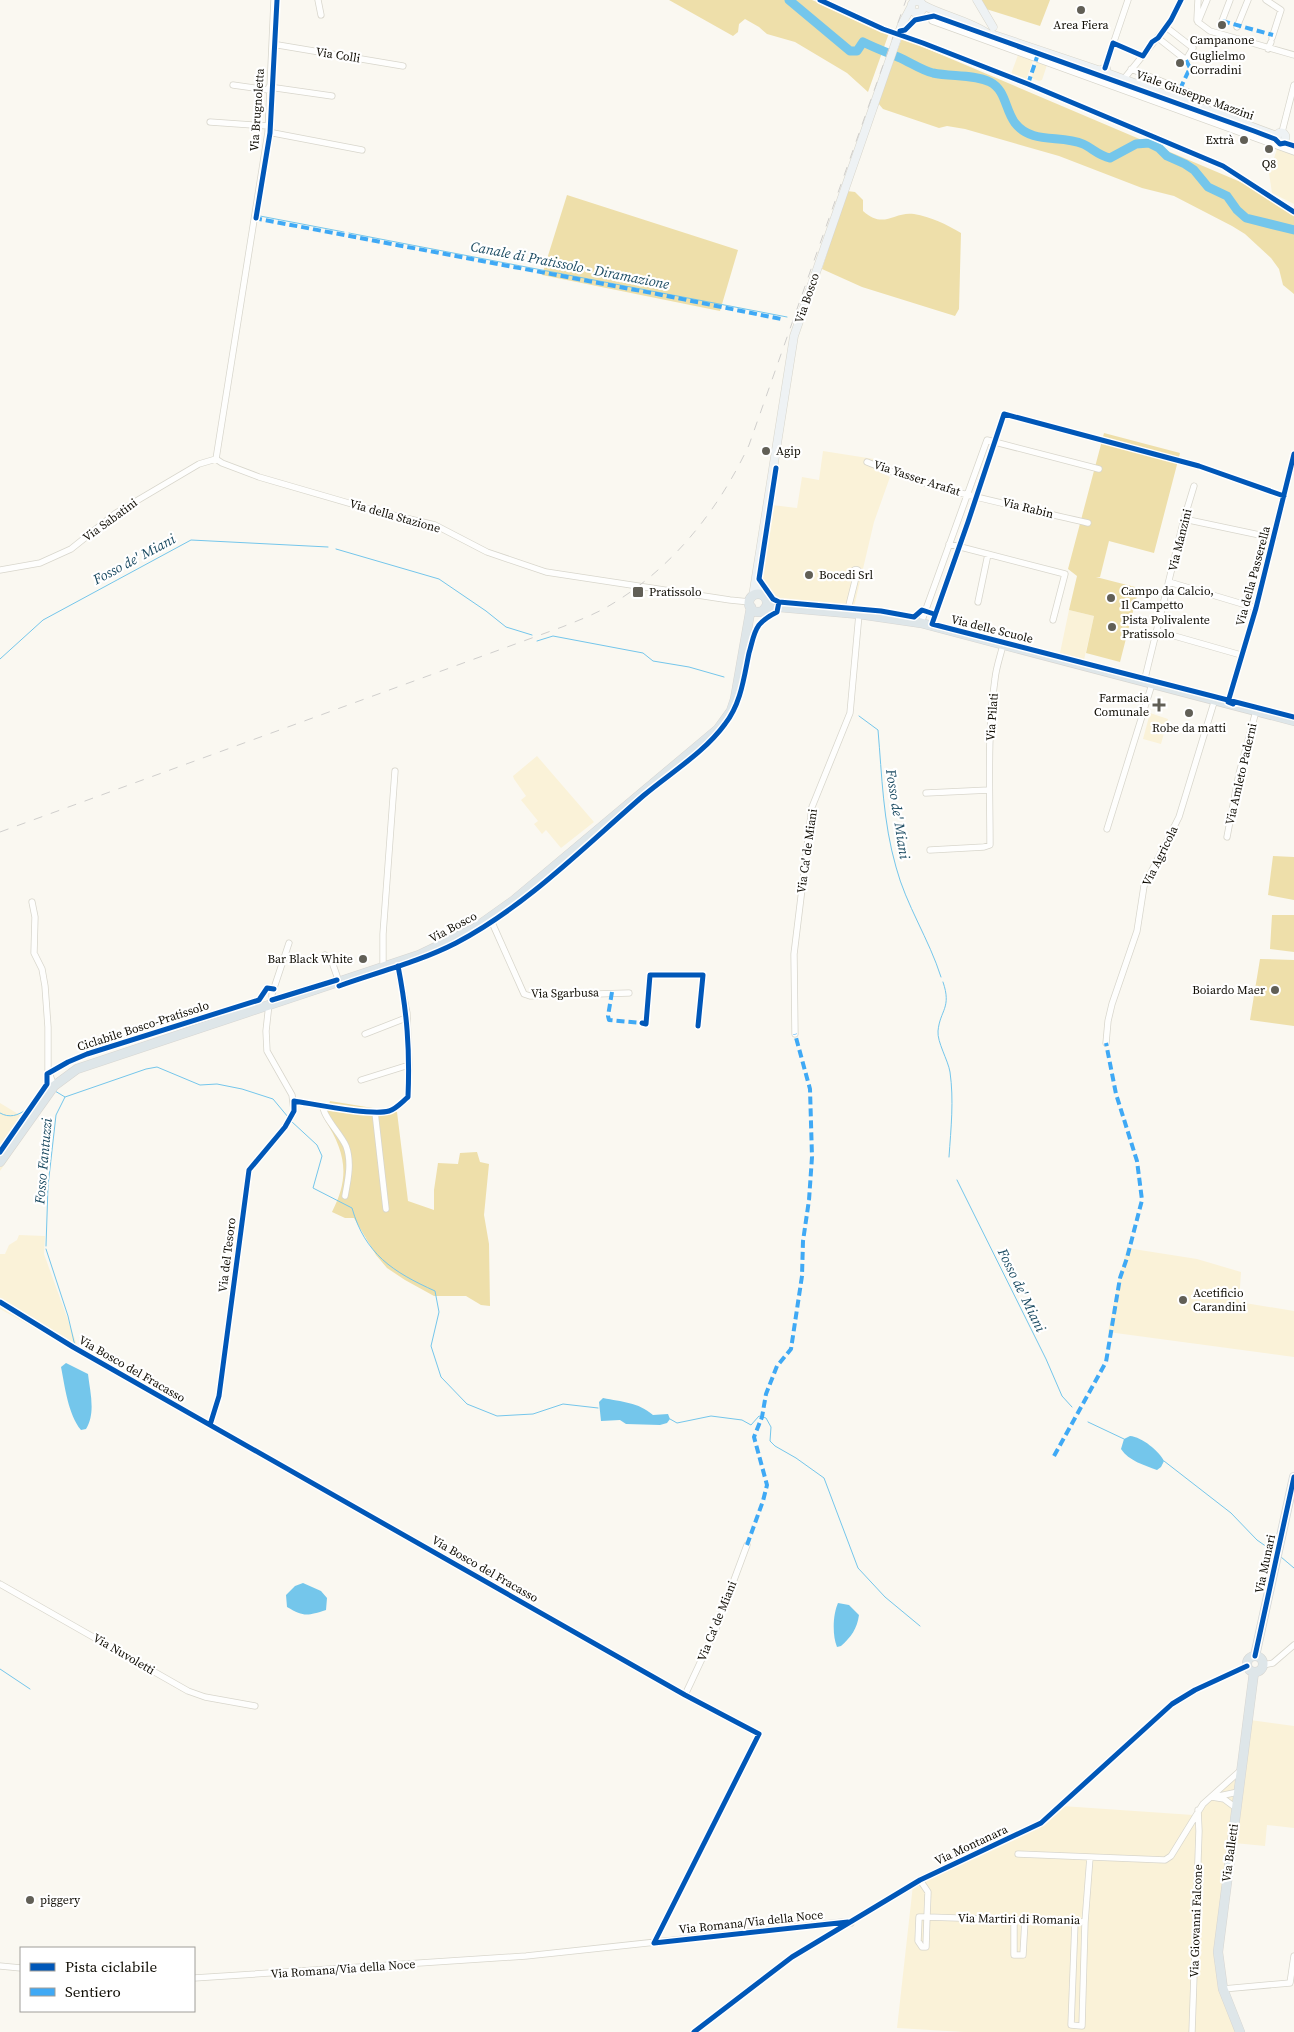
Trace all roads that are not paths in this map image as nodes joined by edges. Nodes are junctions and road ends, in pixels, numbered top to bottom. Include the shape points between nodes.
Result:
1 (274, 0) edge
2 (318, 0) edge
3 (977, 0) edge
4 (1128, 0) edge
5 (1198, 0) edge
6 (1207, 0) edge
7 (1230, 0) edge
8 (1248, 0) edge
9 (1266, 0) edge
10 (918, 5) edge
11 (321, 15) dead end
12 (932, 21) dead end
13 (1198, 22) junction
14 (990, 29) junction
15 (1235, 32) junction
16 (1217, 33) junction
17 (1158, 38) junction
18 (1113, 43) junction
19 (272, 44) junction
20 (1268, 49) junction
21 (1294, 55) edge
22 (1143, 56) junction
23 (404, 66) dead end
24 (1131, 69) junction
25 (1104, 71) junction
26 (1123, 80) junction
27 (233, 85) dead end
28 (1294, 85) edge
29 (269, 89) junction
30 (332, 96) dead end
31 (1208, 100) dead end
32 (210, 122) dead end
33 (268, 129) junction
34 (1282, 136) junction
35 (1294, 142) edge
36 (362, 150) dead end
37 (1294, 152) edge
38 (1294, 454) edge
39 (216, 459) junction
40 (867, 462) dead end
41 (1099, 469) dead end
42 (1194, 486) dead end
43 (967, 494) junction
44 (1184, 519) junction
45 (1088, 523) dead end
46 (1274, 538) junction
47 (949, 544) junction
48 (988, 554) junction
49 (0, 570) edge
50 (1065, 574) junction
51 (756, 575) junction
52 (856, 577) dead end
53 (1072, 577) dead end
54 (1169, 582) junction
55 (765, 597) junction
56 (751, 602) junction
57 (978, 602) dead end
58 (779, 607) junction
59 (1256, 608) junction
60 (764, 610) junction
61 (848, 613) junction
62 (859, 614) junction
63 (1053, 620) dead end
64 (921, 623) junction
65 (1157, 631) junction
66 (747, 634) junction
67 (1003, 646) junction
68 (1241, 655) junction
69 (1148, 683) junction
70 (1215, 699) junction
71 (1228, 702) junction
72 (1256, 711) junction
73 (1294, 721) edge
74 (395, 772) dead end
75 (989, 790) junction
76 (926, 793) dead end
77 (1107, 829) dead end
78 (1227, 837) dead end
79 (930, 850) dead end
80 (32, 902) dead end
81 (490, 918) junction
82 (289, 943) dead end
83 (325, 955) dead end
84 (397, 963) junction
85 (383, 968) junction
86 (339, 982) junction
87 (628, 993) dead end
88 (271, 1004) junction
89 (406, 1018) junction
90 (365, 1034) dead end
91 (795, 1034) dead end
92 (1106, 1043) dead end
93 (409, 1065) junction
94 (361, 1080) dead end
95 (52, 1090) junction
96 (294, 1101) junction
97 (323, 1106) junction
98 (375, 1112) junction
99 (0, 1162) edge
100 (345, 1196) dead end
101 (386, 1209) dead end
102 (0, 1302) edge
103 (210, 1425) junction
104 (1294, 1477) edge
105 (747, 1545) dead end
106 (0, 1584) edge
107 (1294, 1646) edge
108 (1256, 1656) junction
109 (1263, 1665) junction
110 (1250, 1669) junction
111 (685, 1695) junction
112 (255, 1706) dead end
113 (1241, 1770) junction
114 (1238, 1790) junction
115 (1214, 1794) junction
116 (1236, 1808) junction
117 (1198, 1810) junction
118 (1018, 1854) dead end
119 (1090, 1857) junction
120 (920, 1880) junction
121 (927, 1917) junction
122 (1014, 1920) junction
123 (1025, 1920) junction
124 (1075, 1922) junction
125 (1085, 1922) junction
126 (851, 1923) junction
127 (654, 1943) junction
128 (1294, 1956) edge
129 (0, 1966) edge
130 (20, 1968) edge
131 (195, 1978) edge
132 (1223, 1989) junction
133 (694, 2032) edge
134 (1192, 2032) edge
135 (1240, 2032) edge

1 - 19 street, Via Brugnoletta
2 - 11 street
3 - 14 main road
4 - 18 street
5 - 13 street
6 - 13 street
7 - 16 street
8 - 15 street
9 - 20 street via 1281,10
10 - 14 main road, Viale Giuseppe Mazzini
10 - 51 main road, Via Bosco via 901,30 794,336
12 - 37 street, Viale Giuseppe Mazzini
13 - 16 street
14 - 25 main road, Viale Giuseppe Mazzini
15 - 16 street
15 - 20 street
17 - 17 street via 1166,27 1193,48 1186,60
17 - 22 street
18 - 22 street
18 - 25 street
19 - 23 street, Via Colli
19 - 29 street, Via Brugnoletta
20 - 21 street
22 - 24 street
24 - 26 street
24 - 31 street
25 - 26 main road, Viale Giuseppe Mazzini
26 - 34 main road, Viale Giuseppe Mazzini
27 - 29 street
28 - 34 street
29 - 30 street
29 - 33 street, Via Brugnoletta
32 - 33 street
33 - 36 street
33 - 39 street, Via Brugnoletta
34 - 35 main road, Viale Giuseppe Mazzini
38 - 46 street, Via della Passerella
39 - 49 street, Via Sabatini via 199,464 116,513 71,549 40,563
39 - 56 street, Via della Stazione via 259,477 435,525 487,552 546,572
40 - 43 street, Via Yasser Arafat
41 - 43 street via 987,440
42 - 44 street, Via Manzini
43 - 45 street, Via Rabin
43 - 47 street
44 - 46 street
44 - 54 street, Via Manzini
46 - 59 street, Via della Passerella
47 - 48 street
47 - 64 street
48 - 50 street
48 - 57 street
50 - 53 street
50 - 63 street
51 - 55 main road, Via Bosco
51 - 56 main road, Via Bosco
52 - 61 street
54 - 59 street
54 - 65 street, Via Manzini
55 - 56 main road via 758,594
55 - 58 main road, Via delle Scuole
55 - 60 main road, Via Bosco via 767,604
56 - 60 main road via 755,611
56 - 66 main road, Via Bosco
58 - 60 main road, Via delle Scuole
58 - 61 main road, Via delle Scuole
59 - 68 street, Via della Passerella
60 - 66 main road, Via Bosco
61 - 62 main road, Via delle Scuole
62 - 64 main road, Via delle Scuole
62 - 91 street, Via Ca' de Miani via 850,713 812,808 794,954
64 - 67 main road, Via delle Scuole
65 - 68 street
65 - 69 street, Via Manzini
66 - 81 main road, Via Bosco via 735,699 718,728
67 - 69 main road, Via delle Scuole
67 - 75 street, Via Pilati via 995,678
68 - 71 street, Via della Passerella
69 - 70 main road, Via delle Scuole
69 - 77 street
70 - 71 main road, Via delle Scuole
70 - 92 street, Via Agricola via 1179,817 1144,886 1138,932 1112,1004
71 - 72 main road, Via delle Scuole
72 - 73 main road, Via delle Scuole
72 - 78 street, Via Amleto Paderni
74 - 85 street
75 - 76 street
75 - 79 street, Via Pilati via 990,845
80 - 95 street via 34,953 42,969 45,986 48,1070
81 - 84 main road, Via Bosco via 457,938
81 - 87 street, Via Sgarbusa via 524,994
82 - 88 street
83 - 86 street via 331,959
84 - 85 main road, Via Bosco
84 - 89 street
85 - 86 main road, Via Bosco
86 - 88 main road, Via Bosco
88 - 95 main road, Via Bosco via 98,1060 76,1069
88 - 96 street via 266,1031 267,1051
89 - 90 street
89 - 93 street
93 - 94 street
93 - 98 street via 408,1097 389,1111
95 - 99 main road, Via Bosco
96 - 97 street
96 - 103 street, Via del Tesoro via 294,1111 285,1127 249,1170 219,1396
97 - 98 street
97 - 100 street via 348,1154 350,1163
98 - 101 street
102 - 103 street, Via Bosco del Fracasso
103 - 111 street, Via Bosco del Fracasso
104 - 108 main road, Via Munari
105 - 111 street, Via Ca' de Miani via 715,1631
106 - 112 street, Via Nuvoletti via 188,1691
107 - 109 street via 1273,1663
108 - 109 main road via 1262,1659
108 - 110 main road via 1249,1659
109 - 110 main road via 1260,1670
110 - 113 main road, Via Balletti
110 - 120 street, Via Montanara via 1195,1690 1172,1704 1040,1823
111 - 127 street, Via Bosco del Fracasso via 759,1734
113 - 114 main road, Via Balletti
113 - 115 street
114 - 115 street via 1232,1785
114 - 116 main road, Via Balletti
115 - 116 street
115 - 117 street
116 - 132 main road, Via Balletti via 1218,1946
117 - 119 street via 1171,1856 1165,1860
117 - 134 street, Via Giovanni Falcone
118 - 119 street
119 - 125 street, Via Martiri di Romania
120 - 121 street via 928,1892
120 - 126 street, Via Montanara
121 - 121 street via 919,1917 918,1941 922,1947 926,1947
121 - 122 street, Via Martiri di Romania
122 - 123 street, Via Martiri di Romania
122 - 123 street via 1014,1955 1023,1955
123 - 124 street, Via Martiri di Romania
124 - 125 street, Via Martiri di Romania
124 - 125 street via 1071,2025 1082,2026
126 - 127 street, Via Romana/Via della Noce
126 - 133 street, Via Montanara via 792,1957
127 - 131 street, Via Romana/Via della Noce via 491,1960
128 - 132 street via 1290,1983
129 - 130 street
132 - 135 main road, Via Balletti

